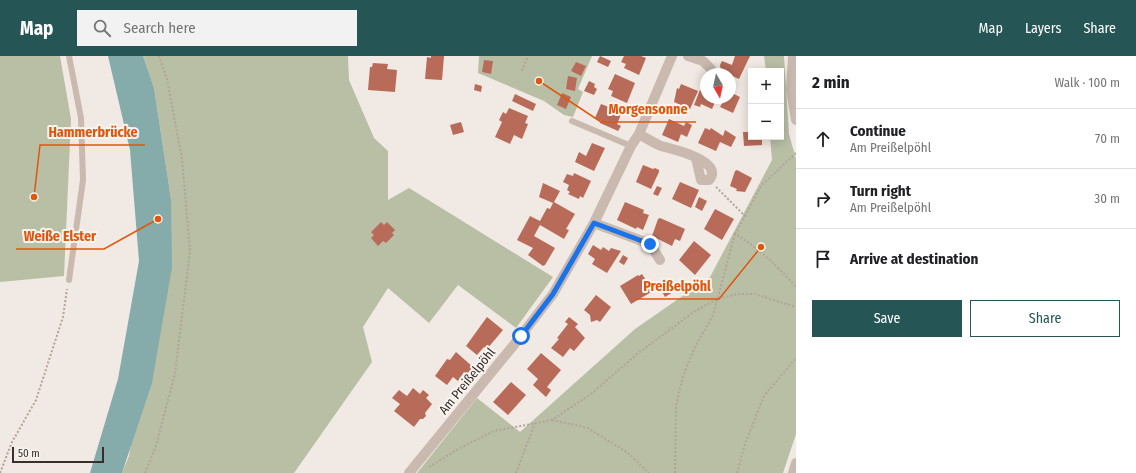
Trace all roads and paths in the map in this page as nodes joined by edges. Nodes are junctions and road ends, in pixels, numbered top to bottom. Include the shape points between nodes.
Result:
1 (69, 56) edge
2 (159, 56) edge
3 (528, 56) edge
4 (672, 56) edge
5 (688, 56) edge
6 (793, 56) edge
7 (710, 68) edge
8 (522, 71) dead end
9 (796, 120) edge
10 (572, 121) dead end
11 (639, 134) junction
12 (631, 146) junction
13 (796, 153) edge
14 (709, 180) joint
15 (745, 216) junction
16 (594, 223) junction
17 (735, 234) junction
18 (660, 260) dead end
19 (69, 280) joint
20 (796, 287) edge
21 (717, 299) junction
22 (796, 307) edge
23 (796, 358) edge
24 (552, 420) junction
25 (535, 423) junction
26 (796, 463) edge
27 (428, 468) dead end
28 (0, 473) edge
29 (145, 473) edge
30 (409, 473) edge
31 (516, 473) edge
32 (649, 473) edge
33 (675, 473) edge
34 (737, 473) edge
35 (793, 473) edge

1 - 19 lane via 81,118 83,180
2 - 29 path via 167,79 182,159 190,251 175,373 156,446
3 - 8 path
4 - 11 street, Am Preißelpöhl
5 - 7 street via 703,61
6 - 9 street via 791,90
10 - 12 lane
11 - 12 street, Am Preißelpöhl
11 - 14 street via 696,158 700,180
12 - 16 street, Am Preißelpöhl
13 - 15 path via 761,186
14 - 15 path
15 - 17 path
16 - 18 street via 650,244
16 - 30 street, Am Preißelpöhl via 553,294
17 - 20 path via 768,257
17 - 21 path
19 - 28 path via 63,317 36,400 12,442
21 - 22 path via 737,294 755,294
21 - 24 path via 636,354 591,394
21 - 33 path via 713,315 695,347 683,376 676,406
23 - 34 path via 764,396 744,444
24 - 25 path
24 - 32 path via 588,428 628,453
25 - 27 path via 494,431
25 - 31 path
26 - 35 street

